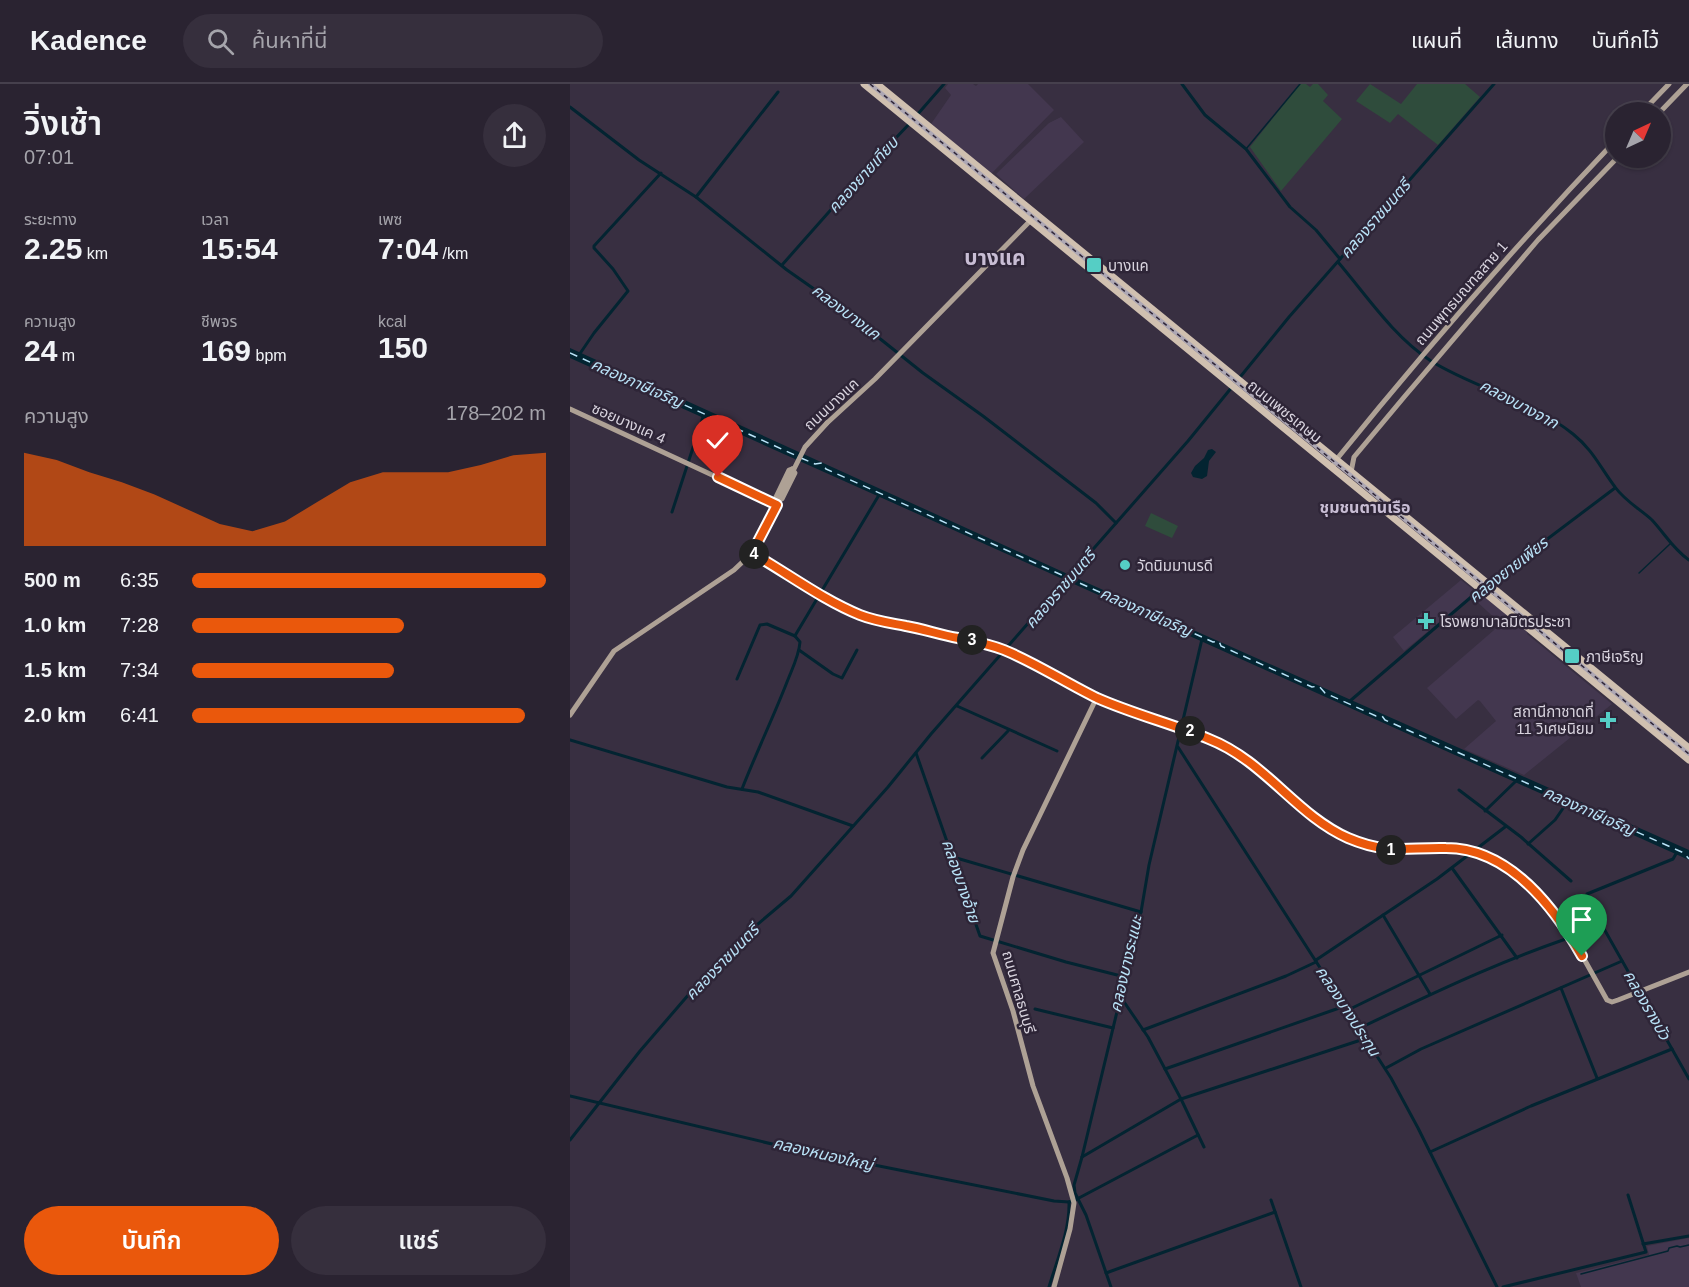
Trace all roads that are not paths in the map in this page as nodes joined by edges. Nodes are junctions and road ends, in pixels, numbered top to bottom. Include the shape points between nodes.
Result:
1 (864, 84) edge
2 (877, 84) edge
3 (1669, 84) edge
4 (1687, 84) edge
5 (1652, 102) edge
6 (1670, 102) edge
7 (913, 119) junction
8 (1605, 151) edge
9 (1607, 168) edge
10 (1586, 171) junction
11 (1596, 180) junction
12 (1574, 184) junction
13 (1581, 195) junction
14 (1028, 206) junction
15 (1031, 220) junction
16 (1235, 382) junction
17 (570, 409) edge
18 (1342, 453) junction
19 (1354, 457) junction
20 (1335, 464) junction
21 (1351, 472) junction
22 (777, 505) junction
23 (1419, 533) junction
24 (752, 553) junction
25 (1097, 698) junction
26 (570, 715) edge
27 (1689, 748) edge
28 (1689, 760) edge
29 (1689, 972) edge
30 (1054, 1287) edge

1 - 7 main road, ถนนเพชรเกษม
2 - 7 main road, ถนนเพชรเกษม
3 - 5 main road
4 - 6 main road
7 - 14 main road, ถนนเพชรเกษม
7 - 15 main road, ถนนเพชรเกษม
8 - 10 main road, ถนนพุทธมณฑลสาย 1
9 - 11 main road, ถนนพุทธมณฑลสาย 1
10 - 11 main road via 1586,182
10 - 12 main road, ถนนพุทธมณฑลสาย 1
11 - 13 main road, ถนนพุทธมณฑลสาย 1
12 - 13 main road via 1582,187
12 - 18 main road, ถนนพุทธมณฑลสาย 1 via 1504,260
13 - 19 main road, ถนนพุทธมณฑลสาย 1 via 1538,240
14 - 15 main road
14 - 16 main road, ถนนเพชรเกษม
15 - 16 main road, ถนนเพชรเกษม
15 - 22 main road, ถนนบางแค, bridge via 805,447
16 - 20 main road, ถนนเพชรเกษม
17 - 22 main road, ซอยบางแค 4
18 - 19 main road via 1346,461
18 - 20 main road, ถนนพุทธมณฑลสาย 1
19 - 21 main road, ถนนพุทธมณฑลสาย 1
20 - 21 main road, ถนนเพชรเกษม
20 - 23 main road, ถนนเพชรเกษม
21 - 23 main road, ถนนเพชรเกษม
22 - 22 main road via 776,498 789,470 794,470
22 - 24 main road, ถนนบางแค
23 - 27 main road, ถนนเพชรเกษม
23 - 28 main road, ถนนเพชรเกษม via 1478,588
24 - 25 main road via 860,615 1006,651
24 - 26 main road, ถนนบางแค via 734,570 614,651
25 - 29 main road via 1209,738 1245,758 1325,826 1349,838 1381,849 1467,851 1501,863 1541,898 1570,936 1609,1001
25 - 30 main road, ถนนศาลธนบุรี via 1023,850 993,953 1073,1201

